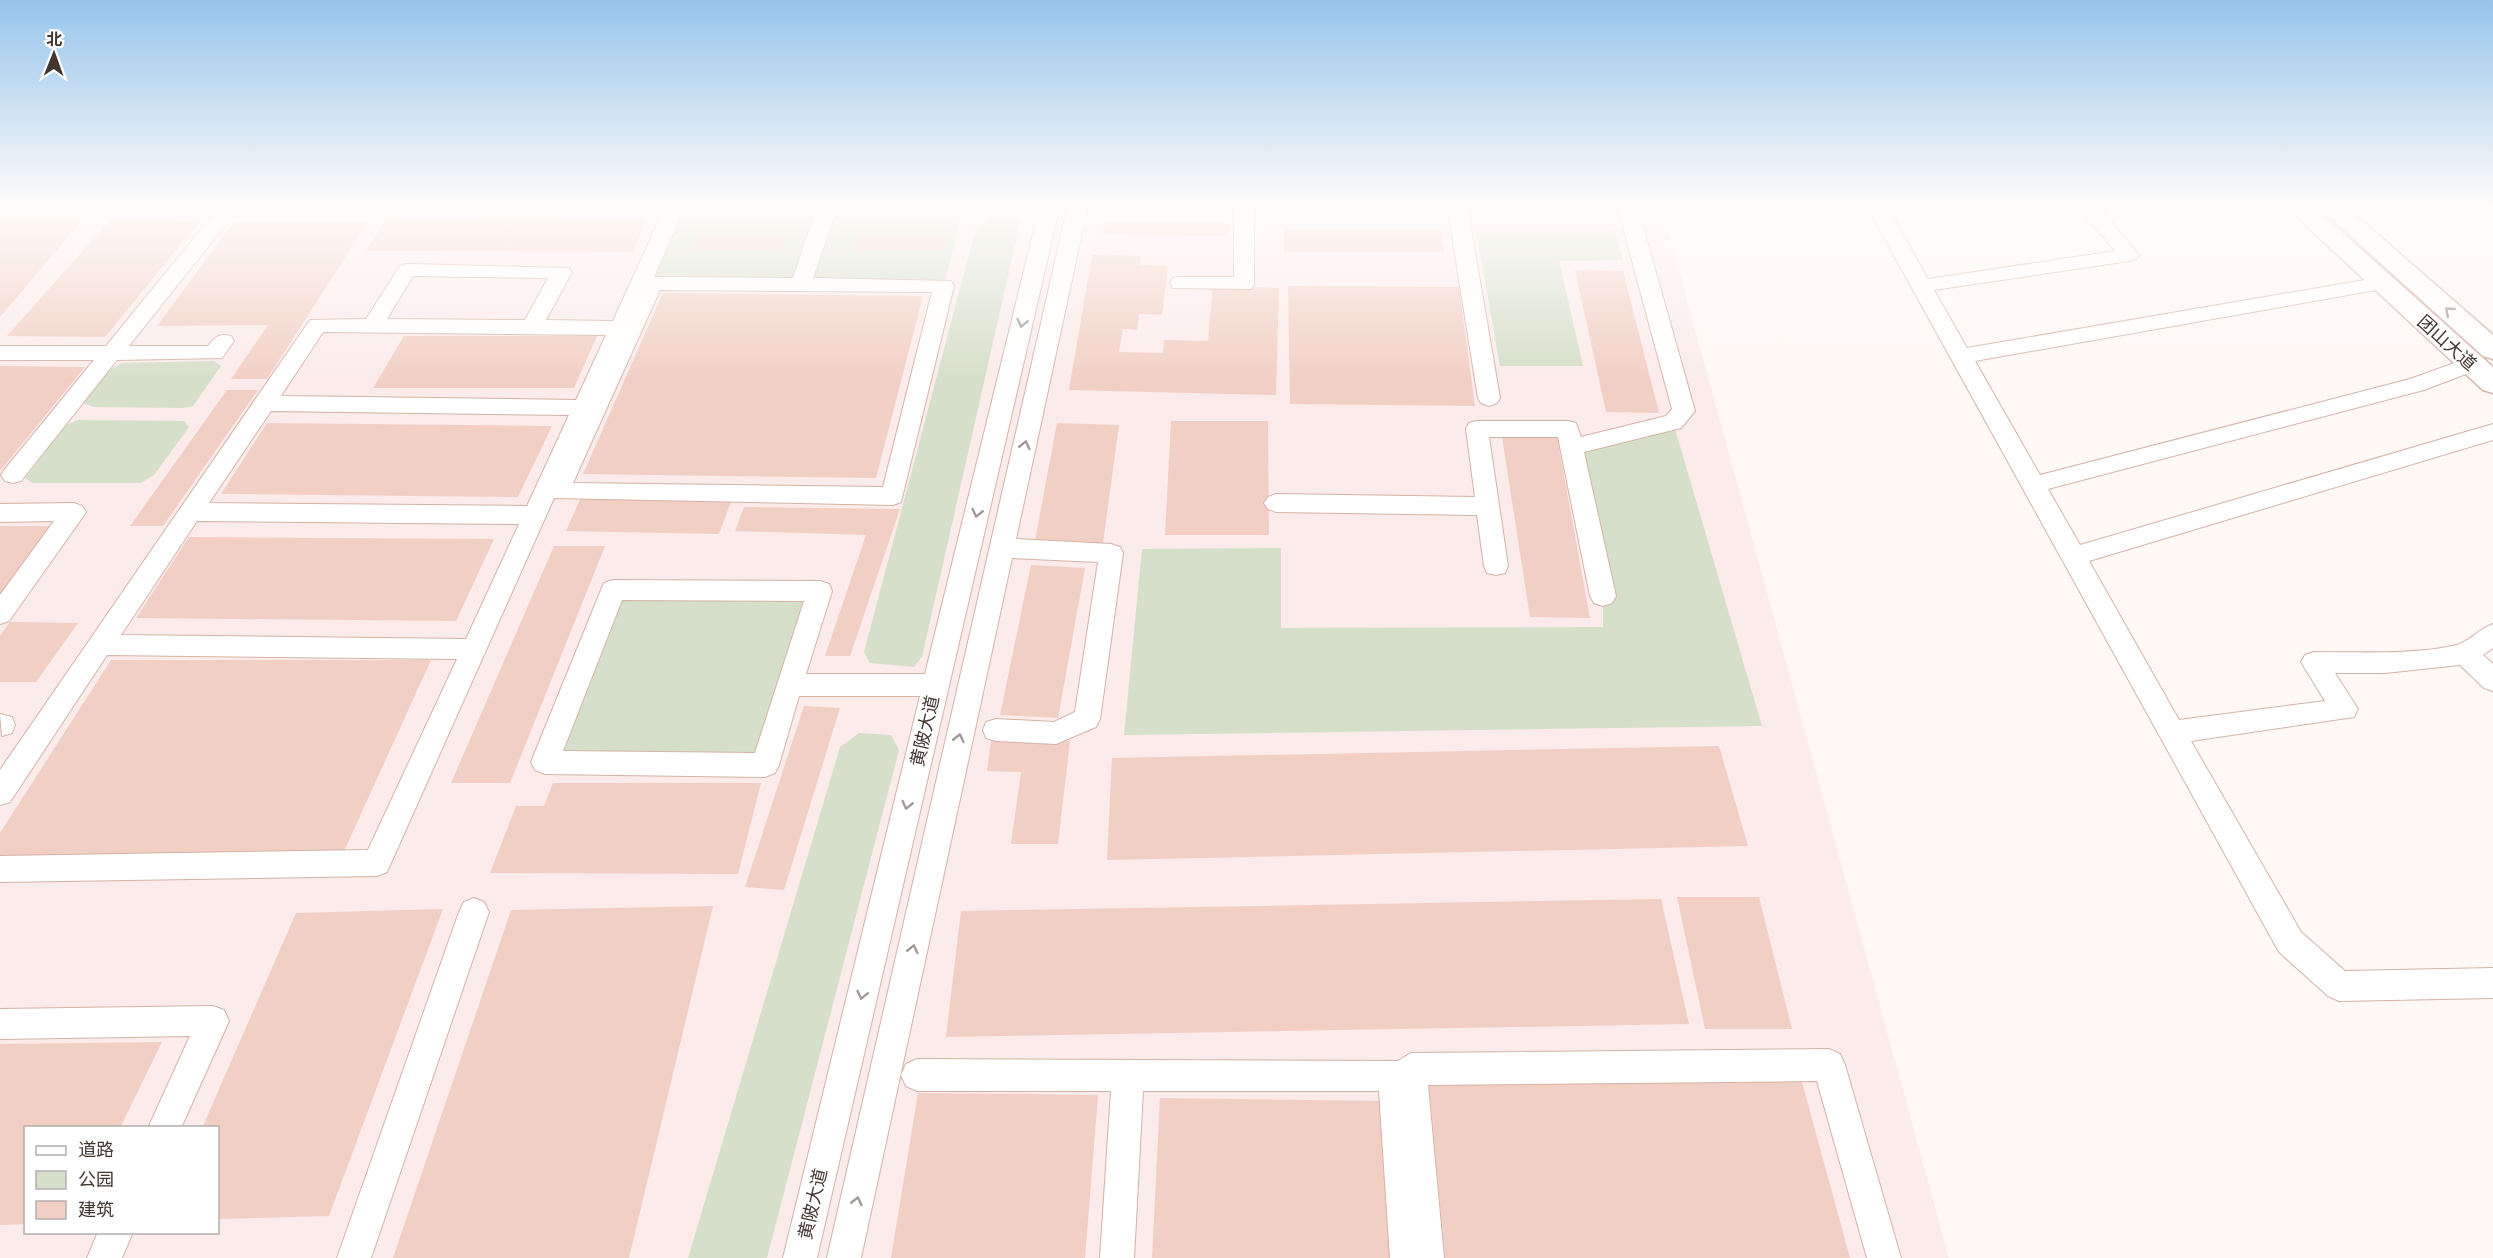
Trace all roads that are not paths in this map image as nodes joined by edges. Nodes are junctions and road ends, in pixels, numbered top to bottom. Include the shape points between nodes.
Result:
1 (184, 264) edge
2 (649, 264) edge
3 (808, 264) edge
4 (1036, 264) edge
5 (1065, 264) edge
6 (1245, 264) edge
7 (1467, 264) edge
8 (1643, 264) edge
9 (1908, 264) edge
10 (2071, 264) edge
11 (2361, 264) edge
12 (2395, 264) edge
13 (1180, 283) dead end
14 (2382, 283) junction
15 (801, 285) junction
16 (1921, 286) junction
17 (372, 326) junction
18 (532, 327) junction
19 (620, 328) junction
20 (223, 341) dead end
21 (2493, 350) edge
22 (0, 353) edge
23 (111, 354) junction
24 (1961, 356) junction
25 (2471, 364) junction
26 (2493, 383) edge
27 (1489, 398) dead end
28 (264, 404) junction
29 (584, 408) junction
30 (2493, 432) edge
31 (1572, 447) junction
32 (13, 475) dead end
33 (2033, 485) junction
34 (1276, 503) dead end
35 (1488, 506) junction
36 (190, 512) junction
37 (0, 513) edge
38 (535, 515) junction
39 (1002, 548) junction
40 (2073, 556) junction
41 (1496, 566) dead end
42 (1603, 596) dead end
43 (0, 614) edge
44 (2493, 634) edge
45 (100, 645) junction
46 (474, 650) junction
47 (2465, 654) junction
48 (2493, 680) edge
49 (789, 685) junction
50 (936, 685) junction
51 (996, 730) dead end
52 (2172, 732) junction
53 (0, 794) edge
54 (0, 869) edge
55 (474, 912) dead end
56 (2493, 983) edge
57 (0, 1024) edge
58 (916, 1075) dead end
59 (1128, 1075) junction
60 (165, 1126) edge
61 (116, 1234) edge
62 (104, 1258) edge
63 (354, 1258) edge
64 (800, 1258) edge
65 (844, 1258) edge
66 (1117, 1258) edge
67 (1407, 1258) edge
68 (1428, 1258) edge
69 (1884, 1258) edge

1 - 23 street
2 - 19 street
3 - 15 street
4 -> 50 street, 黄陂大道
39 -> 5 street, 黄陂大道
6 - 13 street via 1245,284
7 - 27 street
8 - 31 street via 1684,411 1673,422
9 - 16 street
10 - 16 street
11 - 14 highway, 团山大道
21 -> 12 highway, 团山大道
14 - 24 street
14 - 25 highway, 团山大道
15 - 15 street via 944,286 893,496 558,491 653,283
16 - 24 street
17 - 18 street
17 - 18 street via 407,270 562,272
17 - 28 street via 317,325
18 - 19 street
19 - 29 street
20 - 23 street via 214,353
22 - 23 street
23 - 32 street
24 - 33 street
25 - 26 highway, 团山大道
25 - 33 street via 2416,385
28 - 29 street
28 - 36 street
29 - 38 street
30 - 40 street
31 - 35 street via 1568,429 1477,429
31 - 42 street
33 - 40 street
34 - 35 street
35 - 41 street
36 - 38 street
36 - 45 street
37 - 43 street via 74,512
38 - 46 street
39 - 51 street via 1111,553 1087,719 1056,733
65 -> 39 street, 黄陂大道
40 - 52 street
44 - 47 street
45 - 46 street
45 - 53 street
46 - 54 street via 377,863
47 - 48 street
47 - 52 street via 2385,663 2314,662 2345,710
49 - 49 street via 820,591 613,590 545,762 765,765
49 - 50 street
50 -> 64 street, 黄陂大道
52 - 56 street via 2290,942 2339,986
55 - 63 street
57 - 60 street via 213,1021
58 - 59 street
59 - 66 street
59 - 67 street via 1394,1075
61 - 62 street
68 - 69 street via 1411,1069 1830,1065

